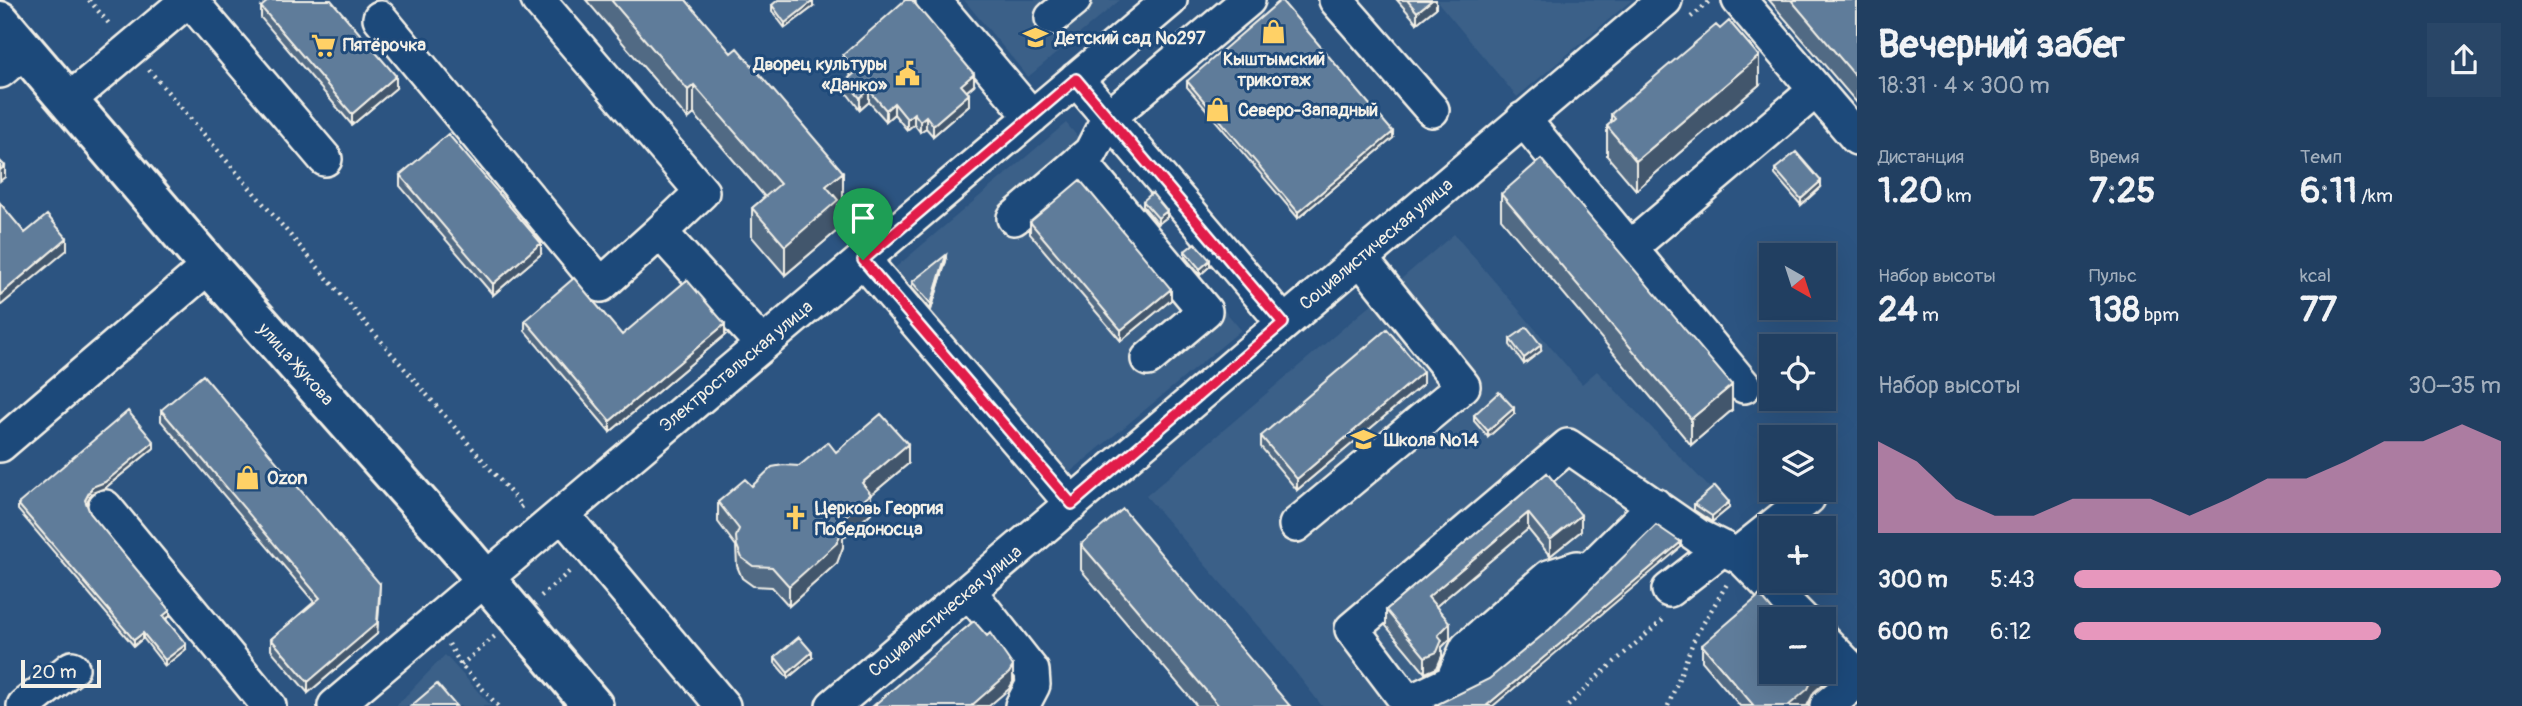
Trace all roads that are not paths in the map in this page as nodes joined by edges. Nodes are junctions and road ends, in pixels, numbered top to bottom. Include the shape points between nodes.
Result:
1 (189, 0) edge
2 (538, 0) edge
3 (933, 0) edge
4 (1170, 0) edge
5 (1248, 0) edge
6 (1336, 0) edge
7 (1664, 0) edge
8 (1739, 0) edge
9 (382, 6) edge
10 (0, 21) edge
11 (12, 60) edge
12 (1076, 79) junction
13 (1816, 90) junction
14 (68, 101) junction
15 (1432, 110) dead end
16 (1032, 117) junction
17 (1109, 117) junction
18 (1523, 119) junction
19 (1857, 138) edge
20 (325, 159) dead end
21 (1080, 161) junction
22 (1014, 218) dead end
23 (660, 232) junction
24 (1630, 247) junction
25 (1360, 258) junction
26 (863, 260) junction
27 (209, 266) junction
28 (1283, 323) junction
29 (762, 344) junction
30 (1149, 359) dead end
31 (1744, 386) dead end
32 (0, 446) edge
33 (1803, 502) edge
34 (1072, 504) junction
35 (1654, 505) junction
36 (105, 508) dead end
37 (562, 514) junction
38 (1296, 525) dead end
39 (1734, 554) junction
40 (485, 579) junction
41 (1669, 590) road end
42 (969, 591) junction
43 (1789, 607) edge
44 (1847, 659) edge
45 (72, 668) dead end
46 (24, 706) edge
47 (269, 706) edge
48 (335, 706) edge
49 (593, 706) edge
50 (723, 706) edge
51 (833, 706) edge
52 (1023, 706) edge
53 (1827, 706) edge

1 - 14 street
1 - 20 street
2 - 23 street via 702,192
3 - 16 street
4 - 12 street, Электростальская улица
5 - 17 street
6 - 15 street
7 - 18 street, Социалистическая улица
8 - 13 street
9 - 23 street via 601,285
10 - 11 main road, улица Жукова
11 - 14 main road, улица Жукова
12 - 16 street, Электростальская улица
12 - 17 street
13 - 19 street
13 - 24 street
14 - 27 main road, улица Жукова
16 - 26 street, Электростальская улица
17 - 21 street via 1091,152
17 - 28 street
18 - 24 street
18 - 25 street, Социалистическая улица
21 - 22 street
21 - 30 street via 1205,311
23 - 29 street
24 - 31 street
25 - 28 street, Социалистическая улица
25 - 38 street via 1463,386
26 - 29 street, Электростальская улица
26 - 34 street
27 - 32 street
27 - 40 main road, улица Жукова
28 - 34 street, Социалистическая улица
29 - 37 street, Электростальская улица
33 - 39 street
34 - 42 street, Социалистическая улица
35 - 35 street via 1568,446 1352,629 1408,703 1477,670 1536,621
35 - 39 street
36 - 47 street
37 - 40 street, Электростальская улица
37 - 50 street
39 - 41 street
39 - 43 street
40 - 48 street, Электростальская улица
40 - 49 main road, улица Жукова
42 - 51 street, Социалистическая улица
42 - 52 street via 1032,671 1033,685
44 - 53 street
45 - 46 street

